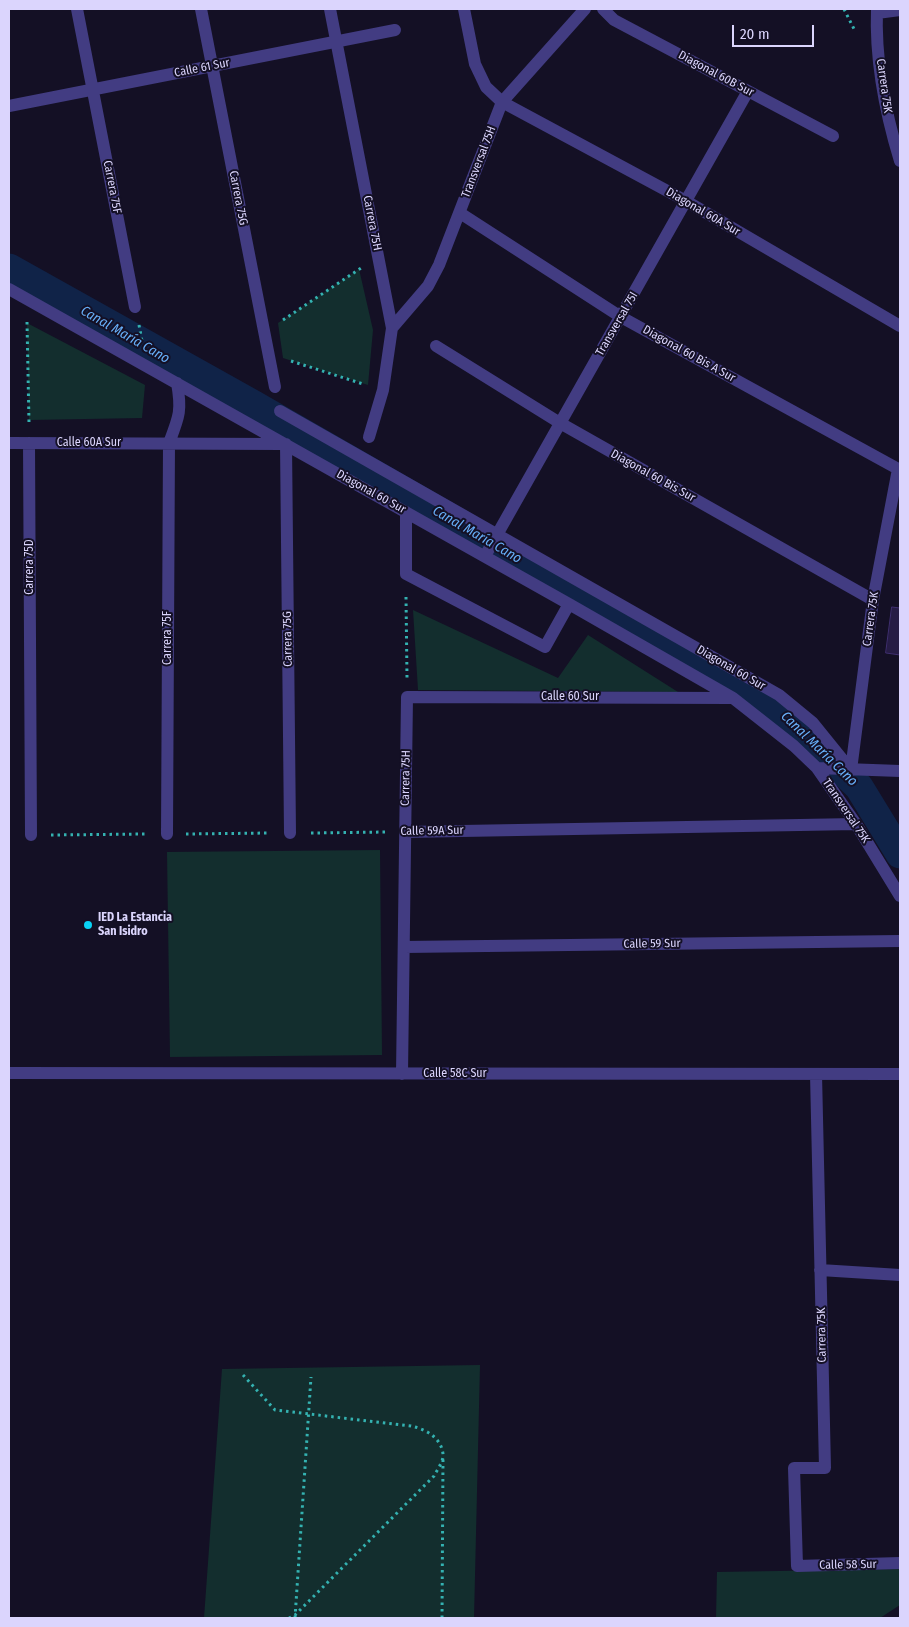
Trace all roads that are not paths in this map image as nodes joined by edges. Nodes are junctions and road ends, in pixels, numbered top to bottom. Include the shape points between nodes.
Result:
1 (77, 9) edge
2 (201, 9) edge
3 (330, 9) edge
4 (464, 9) edge
5 (585, 9) edge
6 (603, 9) edge
7 (900, 10) edge
8 (877, 11) edge
9 (395, 30) dead end
10 (336, 42) junction
11 (212, 66) junction
12 (93, 90) junction
13 (748, 92) junction
14 (502, 102) junction
15 (9, 106) edge
16 (895, 128) edge
17 (833, 136) dead end
18 (900, 161) edge
19 (686, 201) junction
20 (460, 213) junction
21 (9, 289) edge
22 (135, 307) road end
23 (621, 317) junction
24 (900, 326) edge
25 (392, 328) junction
26 (436, 346) dead end
27 (177, 383) junction
28 (275, 387) dead end
29 (280, 411) dead end
30 (560, 423) junction
31 (369, 437) dead end
32 (169, 443) junction
33 (9, 444) edge
34 (29, 444) junction
35 (286, 444) junction
36 (899, 469) edge
37 (406, 512) junction
38 (498, 534) junction
39 (485, 556) junction
40 (873, 600) junction
41 (569, 604) junction
42 (407, 697) joint
43 (733, 698) junction
44 (817, 768) junction
45 (851, 770) junction
46 (900, 771) edge
47 (856, 824) junction
48 (405, 832) junction
49 (290, 833) road end
50 (167, 834) road end
51 (31, 835) road end
52 (900, 896) edge
53 (900, 941) edge
54 (404, 947) junction
55 (9, 1073) edge
56 (402, 1074) junction
57 (816, 1074) junction
58 (900, 1074) edge
59 (820, 1270) junction
60 (900, 1275) edge
61 (900, 1563) edge
62 (797, 1566) joint

1 - 12 street, Carrera 75F
2 - 11 street, Carrera 75G
3 - 10 street, Carrera 75H
4 - 14 street, Diagonal 60A Sur via 475,64 486,87
5 - 14 street, Transversal 75H
6 - 13 street, Diagonal 60B Sur via 614,20
7 - 8 street
8 - 16 street, Carrera 75K via 881,83
9 - 10 street, Calle 61 Sur
10 - 11 street, Calle 61 Sur
10 - 25 street, Carrera 75H
11 - 12 street, Calle 61 Sur
11 - 28 street, Carrera 75G
12 - 15 street, Calle 61 Sur
12 - 22 street, Carrera 75F
13 - 17 street, Diagonal 60B Sur
13 - 19 street, Transversal 75I
14 - 19 street, Diagonal 60A Sur
14 - 20 street, Transversal 75H
16 - 18 street, Carrera 75K
19 - 23 street, Transversal 75I
19 - 24 street, Diagonal 60A Sur
20 - 23 street, Diagonal 60 Bis A Sur
20 - 25 street, Transversal 75H via 428,286
21 - 27 street, Diagonal 60 Sur
23 - 30 street, Transversal 75I
23 - 36 street, Diagonal 60 Bis A Sur
25 - 31 street, Carrera 75H via 383,390
26 - 30 street, Diagonal 60 Bis Sur
27 - 32 street via 181,402
27 - 35 street, Diagonal 60 Sur
29 - 38 street, Diagonal 60 Sur
30 - 38 street, Transversal 75I
30 - 40 street, Diagonal 60 Bis Sur
32 - 34 street, Calle 60A Sur
32 - 35 street, Calle 60A Sur
32 - 50 street, Carrera 75F
33 - 34 street, Calle 60A Sur
34 - 51 street, Carrera 75D
35 - 37 street, Diagonal 60 Sur
35 - 49 street, Carrera 75G
36 - 40 street, Carrera 75K
37 - 39 street, Diagonal 60 Sur
37 - 41 street via 406,574 545,647
38 - 39 street, Transversal 75I
38 - 45 street, Diagonal 60 Sur via 779,695 813,723
39 - 41 street, Diagonal 60 Sur
40 - 45 street, Carrera 75K
41 - 43 street, Diagonal 60 Sur
42 - 43 street, Calle 60 Sur
42 - 48 street, Carrera 75H
43 - 44 street, Transversal 75K
44 - 45 street
44 - 47 street, Transversal 75K
45 - 46 street
47 - 48 street, Calle 59A Sur
47 - 52 street, Transversal 75K
48 - 54 street, Carrera 75H
53 - 54 street, Calle 59 Sur
54 - 56 street, Carrera 75H
55 - 56 street, Calle 58C Sur
56 - 57 street, Calle 58C Sur
57 - 58 street, Calle 58C Sur
57 - 59 street, Carrera 75K
59 - 60 street
59 - 62 street, Carrera 75K via 825,1468 794,1468
61 - 62 street, Calle 58 Sur

